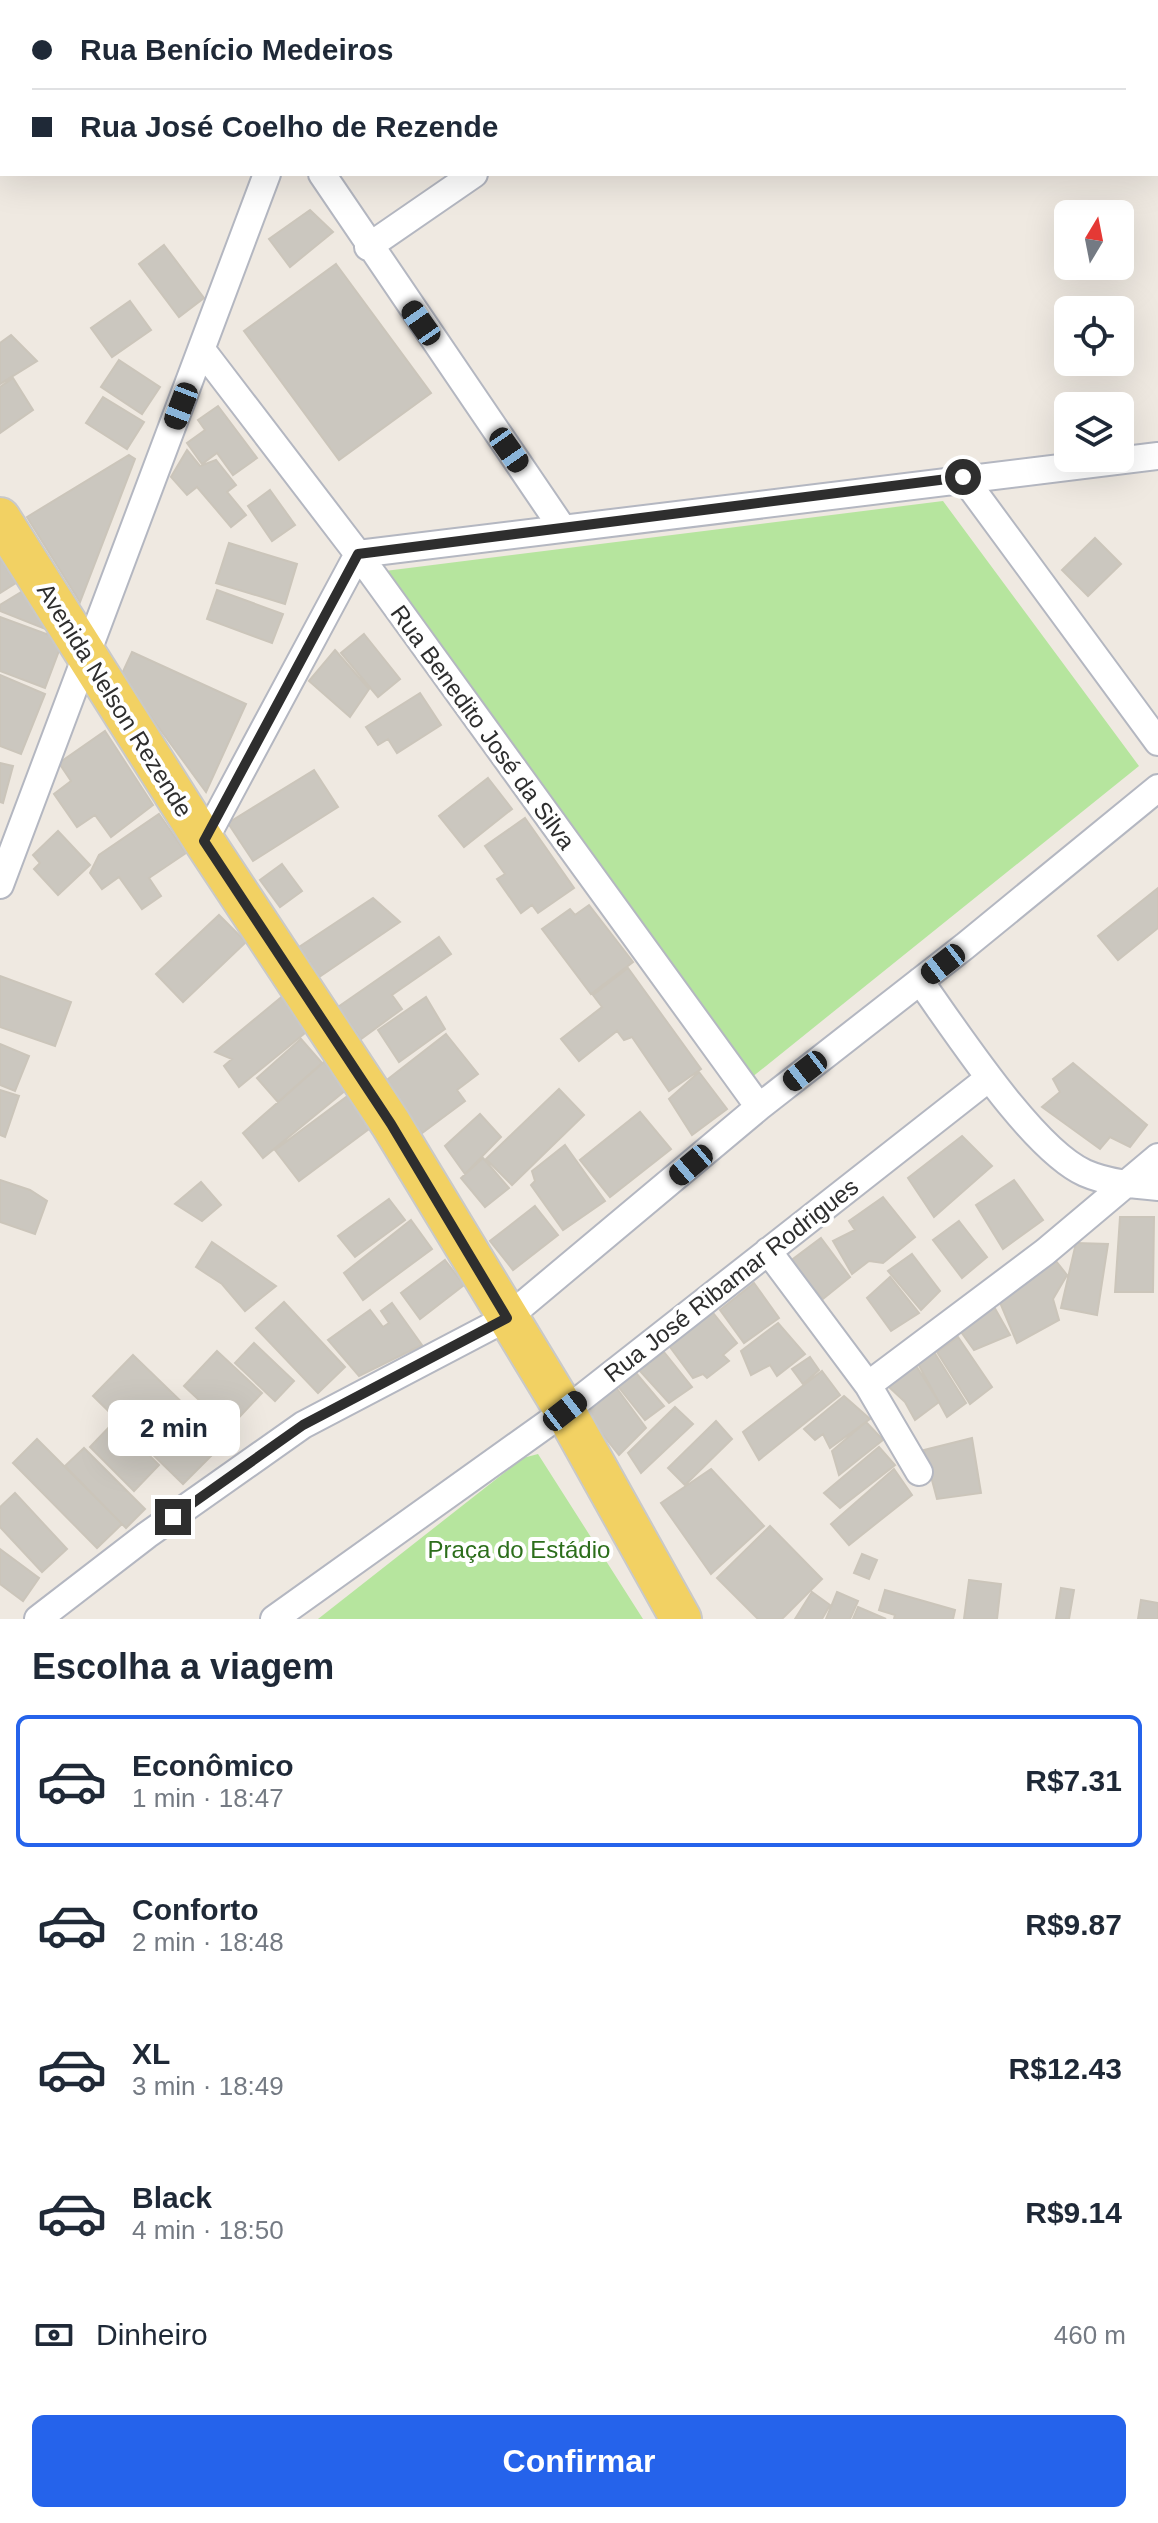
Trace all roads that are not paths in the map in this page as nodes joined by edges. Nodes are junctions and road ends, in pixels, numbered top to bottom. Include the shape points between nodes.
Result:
1 (266, 176) edge
2 (323, 176) edge
3 (471, 176) edge
4 (368, 247) junction
5 (202, 350) junction
6 (1158, 456) edge
7 (963, 477) junction
8 (0, 518) edge
9 (561, 526) junction
10 (358, 554) junction
11 (85, 655) junction
12 (1158, 742) edge
13 (1158, 788) edge
14 (204, 841) junction
15 (0, 885) edge
16 (920, 981) junction
17 (989, 1078) junction
18 (759, 1107) junction
19 (1158, 1157) edge
20 (1126, 1184) junction
21 (1158, 1187) edge
22 (768, 1251) junction
23 (507, 1318) junction
24 (868, 1385) junction
25 (565, 1411) junction
26 (919, 1472) dead end
27 (38, 1619) edge
28 (274, 1619) edge
29 (681, 1619) edge

1 - 5 street
2 - 4 street
3 - 4 street
4 - 9 street
5 - 10 street, Rua Benedito José da Silva
5 - 11 street
6 - 7 street
7 - 9 street
7 - 12 street
8 - 11 main road, Avenida Nelson Rezende
9 - 10 street
10 - 14 street
10 - 18 street, Rua Benedito José da Silva
11 - 14 main road, Avenida Nelson Rezende
11 - 15 street
13 - 16 street
14 - 23 main road, Avenida Nelson Rezende via 391,1124
16 - 17 street
16 - 18 street
17 - 20 street via 1071,1165
17 - 22 street, Rua José Ribamar Rodrigues
18 - 23 street
19 - 20 street
20 - 21 street
20 - 24 street
22 - 24 street
22 - 25 street, Rua José Ribamar Rodrigues
23 - 25 main road, Avenida Nelson Rezende
23 - 27 street via 303,1425
24 - 26 street
25 - 28 street, Rua José Ribamar Rodrigues
25 - 29 main road, Avenida Nelson Rezende

